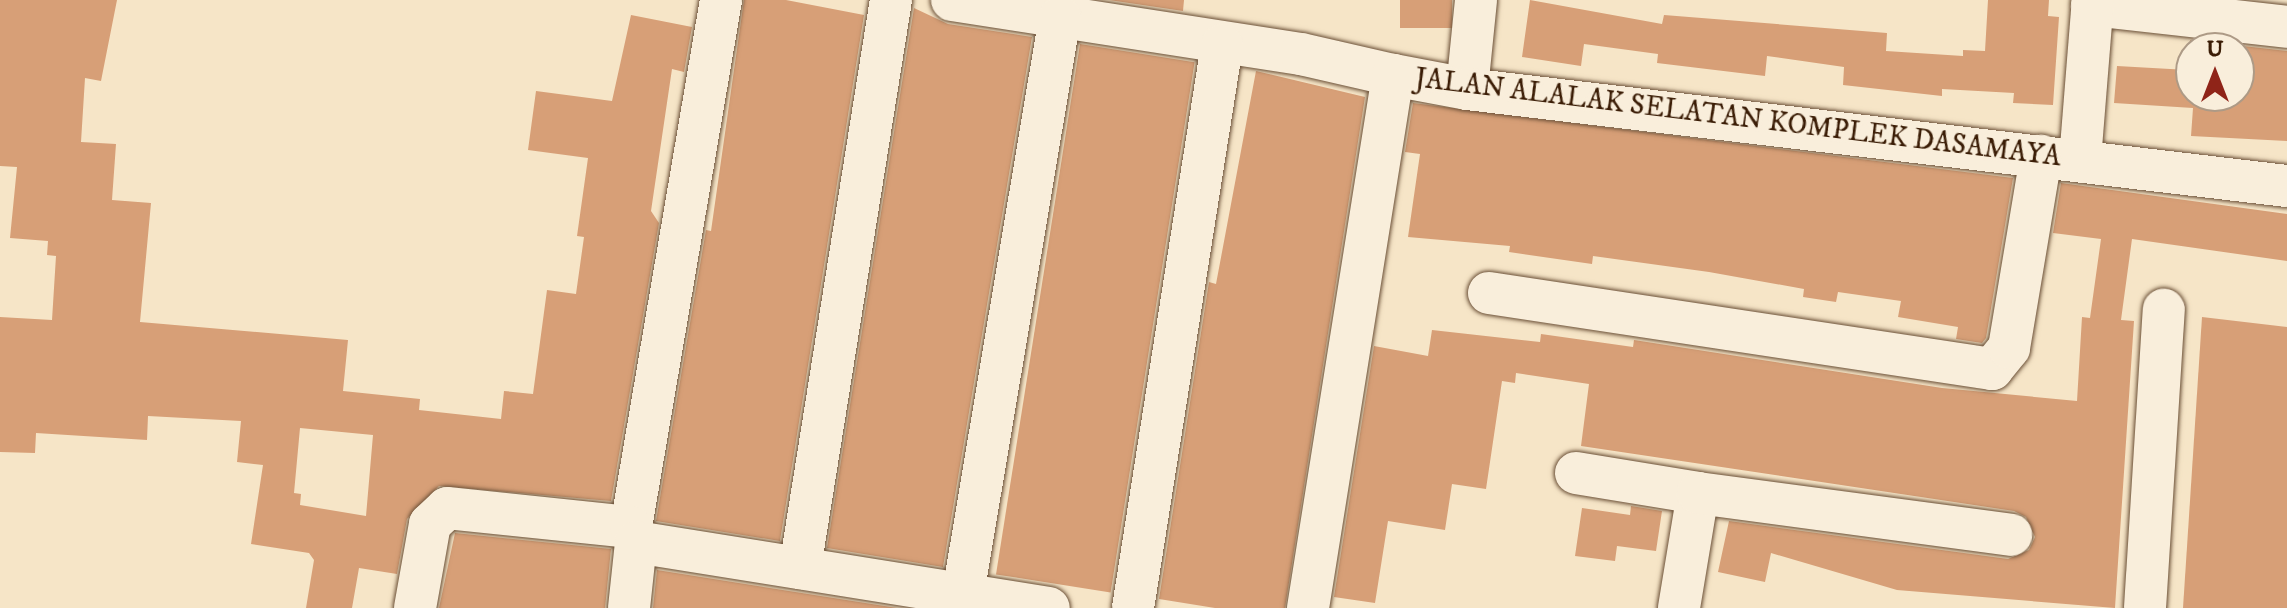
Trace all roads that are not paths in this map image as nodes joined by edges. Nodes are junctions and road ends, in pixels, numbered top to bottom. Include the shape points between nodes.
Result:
1 (721, 0) edge
2 (891, 0) edge
3 (952, 0) edge
4 (1476, 0) edge
5 (2092, 3) edge
6 (1060, 17) junction
7 (2287, 27) edge
8 (1222, 45) junction
9 (1393, 75) junction
10 (1467, 89) junction
11 (2061, 158) junction
12 (2287, 186) edge
13 (1489, 293) dead end
14 (2164, 310) dead end
15 (1576, 473) dead end
16 (1698, 493) junction
17 (633, 534) junction
18 (2011, 535) dead end
19 (800, 568) junction
20 (963, 594) junction
21 (415, 608) edge
22 (629, 608) edge
23 (1049, 608) edge
24 (1133, 608) edge
25 (1308, 608) edge
26 (1679, 608) edge
27 (2145, 608) edge

1 - 17 street
2 - 19 street
3 - 6 street
4 - 10 street
5 - 7 street
5 - 11 street
6 - 8 street
6 - 20 street
8 - 9 street
8 - 24 street
9 - 10 street, JALAN ALALAK SELATAN KOMPLEK DASAMAYA
9 - 25 street, JALAN ALALAK SELATAN KOMPLEK DASAMAYA
10 - 11 street, JALAN ALALAK SELATAN KOMPLEK DASAMAYA
11 - 12 street, JALAN ALALAK SELATAN KOMPLEK DASAMAYA
11 - 13 street via 2009,348 1992,369
14 - 27 street
15 - 16 street
16 - 18 street
16 - 26 street
17 - 19 street
17 - 21 street via 447,508 430,524
17 - 22 street
19 - 20 street
20 - 23 street

